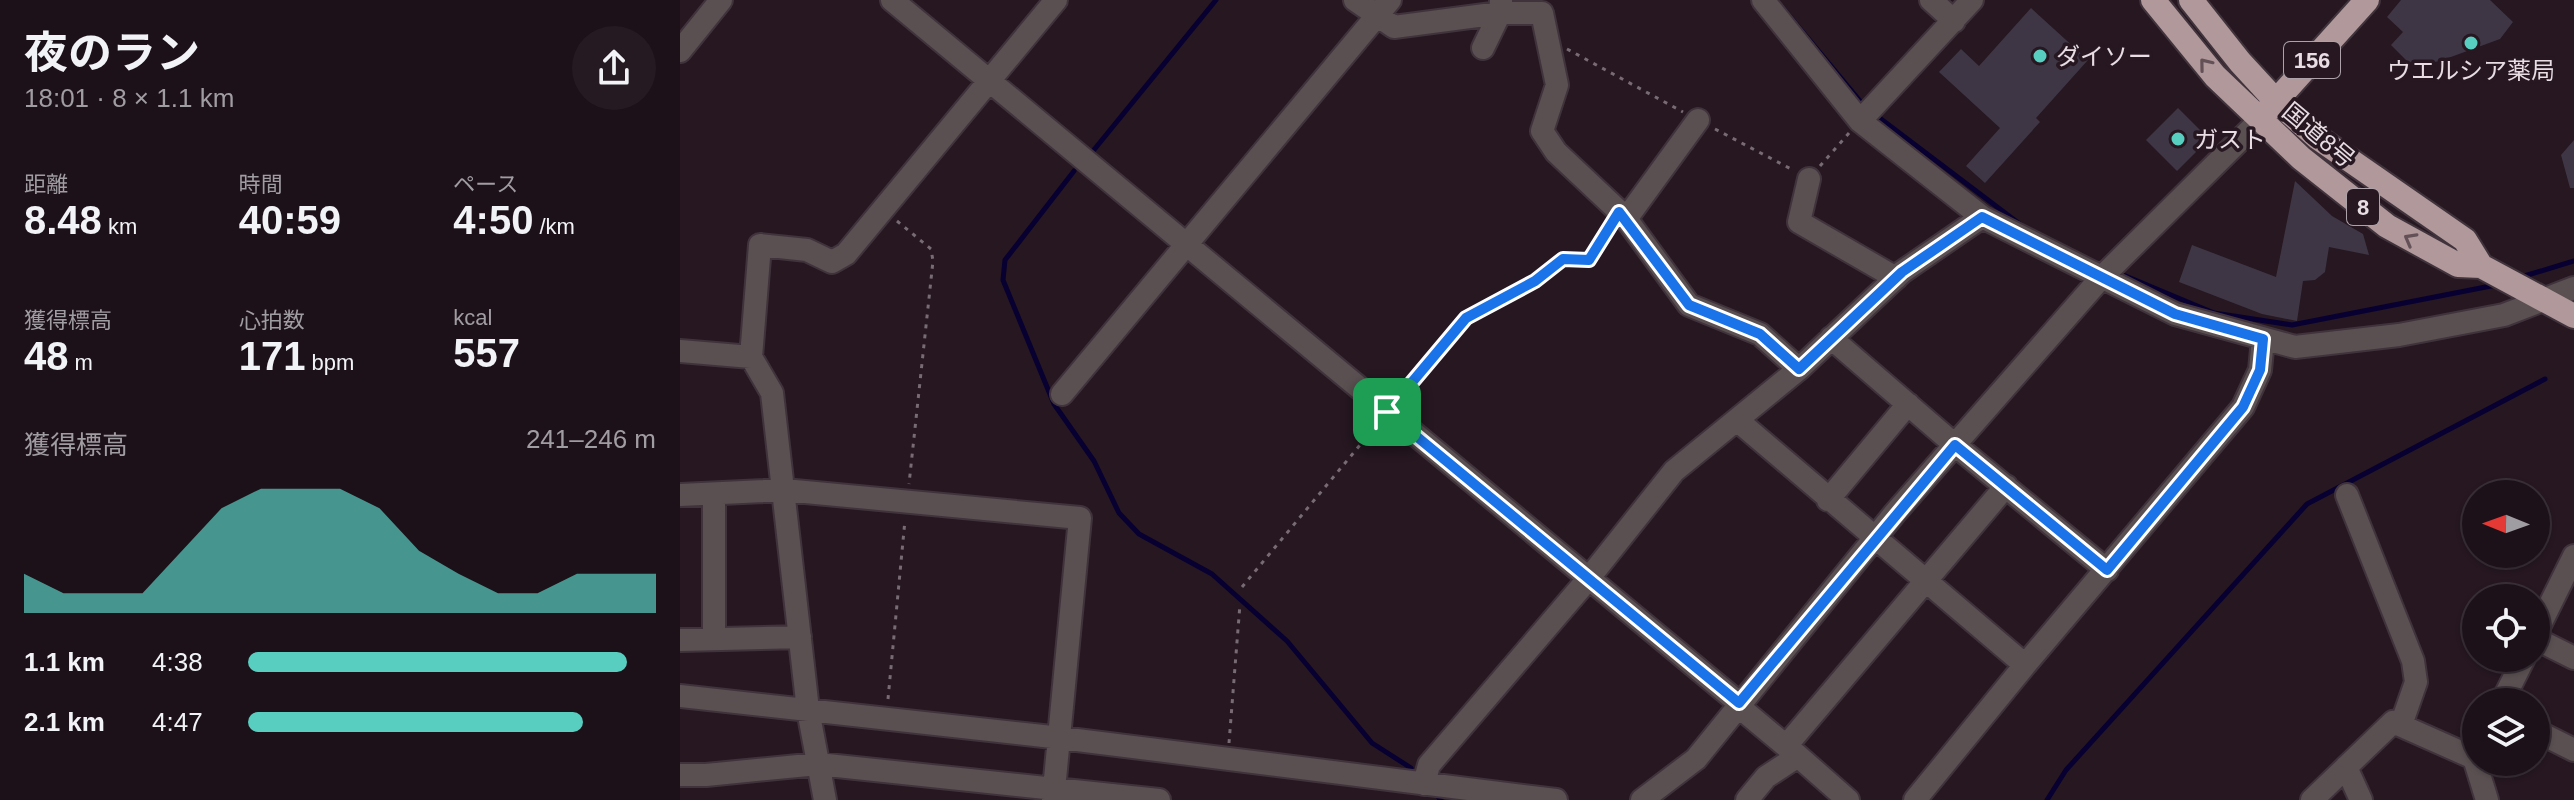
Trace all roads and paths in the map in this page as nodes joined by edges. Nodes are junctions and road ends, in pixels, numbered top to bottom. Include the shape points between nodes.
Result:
1 (721, 0) edge
2 (892, 0) edge
3 (1056, 0) edge
4 (1355, 0) edge
5 (1763, 0) edge
6 (1931, 0) edge
7 (1972, 0) edge
8 (2153, 0) edge
9 (2191, 0) edge
10 (2367, 0) edge
11 (1544, 6) edge
12 (1501, 7) edge
13 (1383, 9) edge
14 (1954, 21) junction
15 (1483, 48) dead end
16 (680, 51) edge
17 (989, 82) junction
18 (2275, 100) junction
19 (1698, 120) dead end
20 (1860, 121) junction
21 (2259, 121) junction
22 (1809, 179) dead end
23 (882, 208) junction
24 (1622, 216) junction
25 (1982, 217) junction
26 (1184, 244) junction
27 (2107, 272) junction
28 (2498, 276) junction
29 (1896, 278) junction
30 (2574, 288) edge
31 (2541, 300) junction
32 (2574, 316) edge
33 (1831, 338) junction
34 (2263, 339) junction
35 (680, 351) edge
36 (751, 357) junction
37 (1799, 369) junction
38 (1062, 394) dead end
39 (1908, 404) junction
40 (1387, 412) junction
41 (1737, 420) junction
42 (1955, 445) junction
43 (2006, 486) junction
44 (784, 490) junction
45 (680, 495) edge
46 (714, 495) junction
47 (2347, 495) dead end
48 (1828, 500) junction
49 (907, 502) junction
50 (1874, 539) junction
51 (2574, 556) edge
52 (2107, 570) junction
53 (1589, 578) junction
54 (1925, 581) junction
55 (1242, 587) dead end
56 (1240, 604) dead end
57 (2550, 605) edge
58 (800, 637) junction
59 (714, 639) junction
60 (680, 640) edge
61 (2550, 646) edge
62 (2574, 658) edge
63 (2025, 665) junction
64 (680, 696) edge
65 (1739, 703) junction
66 (808, 710) junction
67 (886, 719) junction
68 (2401, 725) junction
69 (1061, 738) junction
70 (2550, 738) edge
71 (2574, 750) edge
72 (1792, 751) junction
73 (2462, 751) edge
74 (1228, 758) junction
75 (818, 764) junction
76 (2346, 767) junction
77 (680, 775) edge
78 (2480, 776) edge
79 (1409, 789) edge
80 (1054, 795) edge
81 (2485, 799) edge
82 (825, 800) edge
83 (1159, 800) edge
84 (1556, 800) edge
85 (1642, 800) edge
86 (1747, 800) edge
87 (1848, 800) edge
88 (1915, 800) edge
89 (2312, 800) edge
90 (2361, 800) edge

1 - 16 street
2 - 17 street
3 - 17 street
4 - 13 street
5 - 20 street
6 - 14 street
7 - 14 street
21 -> 8 highway, 国道8号 / 8
9 - 18 highway, 国道8号 / 8
10 - 18 highway, 156
11 - 12 street
11 - 24 street via 1557,85 1542,131 1556,152
12 - 13 street via 1394,27
12 - 15 street
13 - 26 street
14 - 20 street
17 - 23 street
17 - 26 street
18 - 21 highway, 156
18 - 28 highway, 国道8号 / 8 via 2318,138 2465,240
19 - 24 street
20 - 25 street
21 - 27 street
28 -> 21 highway, 国道8号 / 8 via 2458,265 2387,226
22 - 29 street via 1799,222
23 - 36 street via 846,254 832,262 807,250 760,245
23 - 49 path via 931,249 933,261
24 - 37 street via 1689,305 1760,334
24 - 40 path via 1589,260 1563,259 1535,281 1466,318
25 - 27 street
25 - 29 street
26 - 38 street
26 - 40 street
27 - 34 street via 2175,314
27 - 42 street
28 - 31 highway, 国道8号 / 8
29 - 33 street
30 - 31 street
31 - 32 highway, 国道8号 / 8
31 - 34 street via 2504,315 2399,335 2295,347
33 - 37 street
33 - 39 street
34 - 52 street via 2260,370 2243,407
35 - 36 street
36 - 44 street via 772,393
37 - 41 street
39 - 42 street
39 - 48 street
40 - 53 street
40 - 55 path
41 - 48 street
41 - 53 street via 1674,471
42 - 43 street
42 - 50 street
43 - 52 street
43 - 54 street
44 - 46 street
44 - 49 street
44 - 58 street
45 - 46 street
46 - 59 street
47 - 68 street via 2413,661 2416,682
48 - 50 street
49 - 67 path
49 - 69 street via 1080,518
50 - 54 street
50 - 65 street
51 - 57 street
52 - 63 street
53 - 65 street
53 - 79 street
54 - 63 street
54 - 72 street
56 - 74 path
58 - 59 street
58 - 66 street
59 - 60 street
61 - 62 street
63 - 88 street
64 - 66 street
65 - 72 street
65 - 85 street via 1696,759
66 - 67 street
66 - 75 street
67 - 69 street
68 - 73 street
68 - 76 street via 2393,722
69 - 74 street
69 - 80 street
70 - 71 street
72 - 86 street
72 - 87 street
74 - 79 street
75 - 77 street
75 - 80 street
75 - 82 street
76 - 89 street
76 - 90 street
78 - 81 street
79 - 84 street
80 - 83 street

